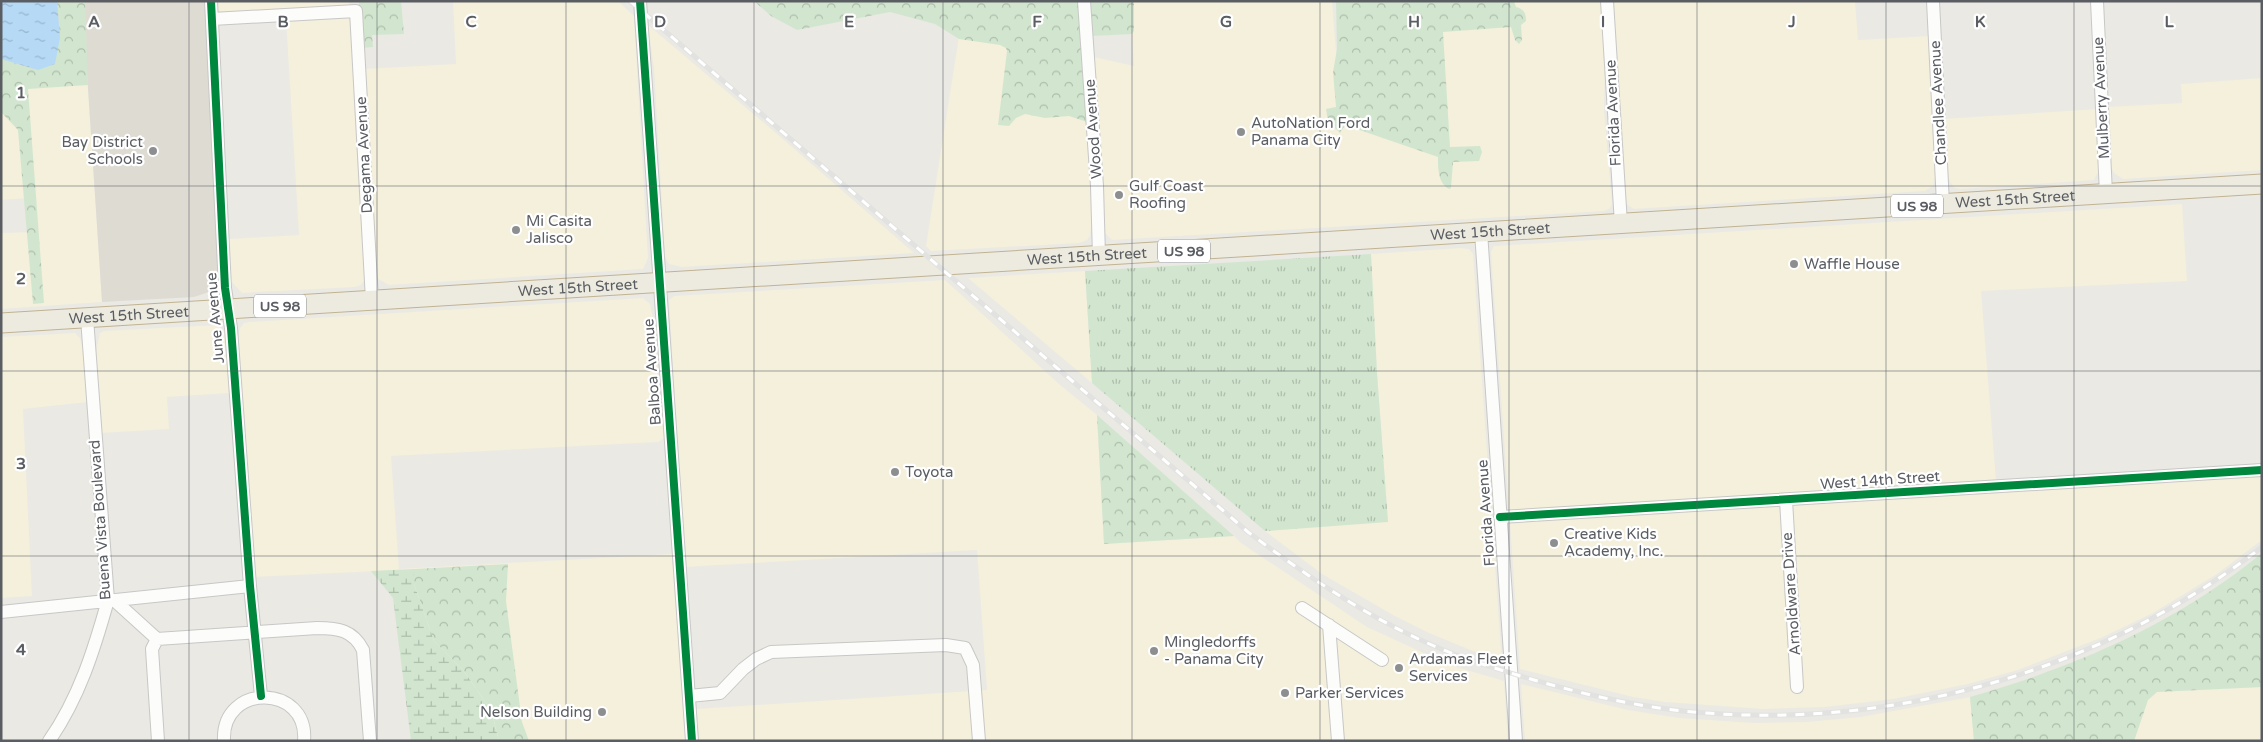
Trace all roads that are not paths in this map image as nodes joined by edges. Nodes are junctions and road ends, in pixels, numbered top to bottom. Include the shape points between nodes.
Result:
1 (210, 1) edge
2 (640, 1) edge
3 (1084, 1) edge
4 (1607, 1) edge
5 (1933, 1) edge
6 (2096, 1) edge
7 (212, 19) junction
8 (2262, 184) edge
9 (2106, 194) junction
10 (1943, 204) junction
11 (1621, 224) junction
12 (1481, 232) junction
13 (1099, 256) junction
14 (658, 283) junction
15 (372, 300) junction
16 (229, 309) junction
17 (87, 318) junction
18 (1, 323) edge
19 (2262, 470) edge
20 (1786, 500) junction
21 (1500, 517) junction
22 (250, 586) junction
23 (111, 600) junction
24 (1302, 608) dead end
25 (1, 612) edge
26 (1329, 626) junction
27 (254, 632) junction
28 (157, 639) junction
29 (1382, 660) dead end
30 (1798, 687) dead end
31 (262, 696) junction
32 (689, 696) junction
33 (49, 741) edge
34 (158, 741) edge
35 (224, 741) edge
36 (304, 741) edge
37 (370, 741) edge
38 (692, 741) edge
39 (979, 741) edge
40 (1338, 741) edge
41 (1516, 741) edge

1 - 7 street, June Avenue
2 - 14 street, Balboa Avenue
3 - 13 street, Wood Avenue
4 - 11 street, Florida Avenue
5 - 10 street, Chandlee Avenue
6 - 9 street, Mulberry Avenue
7 - 15 street, Degama Avenue via 356,11
7 - 16 street, June Avenue via 225,288
8 - 9 highway, West 15th Street / US 98
9 - 10 highway, West 15th Street / US 98
10 - 11 highway, West 15th Street / US 98
11 - 12 highway, West 15th Street / US 98
12 - 13 highway, West 15th Street / US 98
12 - 21 street, Florida Avenue
13 - 14 highway, West 15th Street / US 98
14 - 15 highway, West 15th Street / US 98
14 - 32 street, Balboa Avenue
15 - 16 highway, West 15th Street / US 98
16 - 17 highway, West 15th Street / US 98
16 - 22 street, June Avenue
17 - 18 highway, West 15th Street / US 98
17 - 23 street, Buena Vista Boulevard
19 - 20 street, West 14th Street
20 - 21 street, West 14th Street
20 - 30 street, Arnoldware Drive
21 - 41 street, Florida Avenue
22 - 23 street
22 - 27 street, June Avenue
23 - 25 street
23 - 28 street via 146,626
23 - 33 street, Buena Vista Boulevard via 78,693
24 - 26 street
26 - 29 street
26 - 40 street
27 - 28 street
27 - 31 street, June Avenue
27 - 37 street via 327,628 344,630 354,636 365,660
28 - 34 street via 152,650
31 - 35 street via 244,702 232,712 226,722
31 - 36 street via 280,700 292,708 302,725
32 - 38 street, Balboa Avenue
32 - 39 street via 720,693 743,669 771,652 946,644 965,648 974,665

